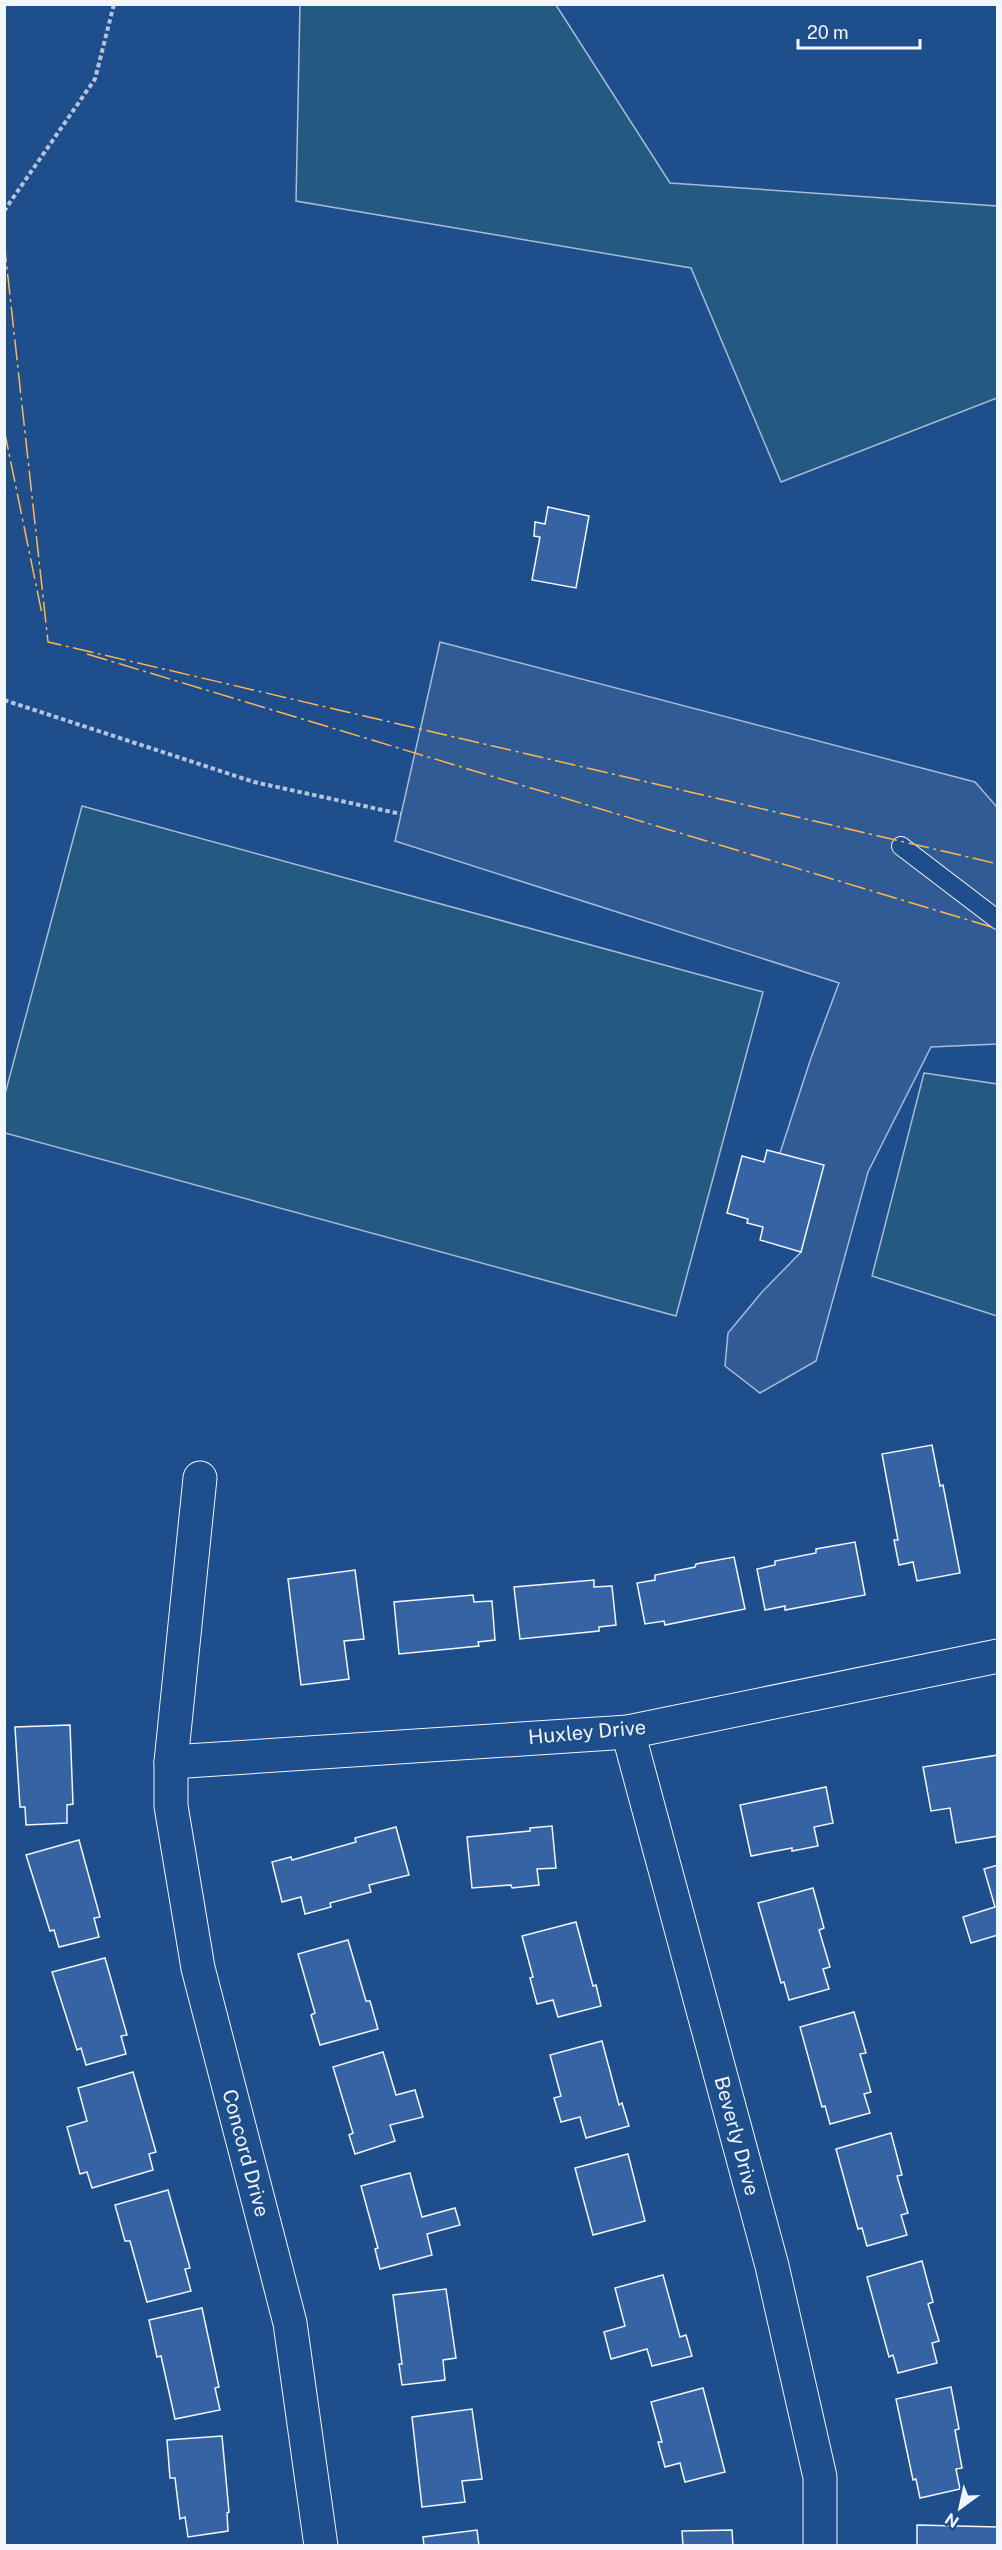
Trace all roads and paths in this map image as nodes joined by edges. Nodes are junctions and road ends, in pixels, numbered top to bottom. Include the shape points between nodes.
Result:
1 (114, 4) edge
2 (4, 211) edge
3 (4, 700) edge
4 (401, 814) dead end
5 (901, 846) dead end
6 (998, 920) edge
7 (200, 1478) dead end
8 (998, 1656) edge
9 (628, 1732) junction
10 (171, 1762) junction
11 (321, 2546) edge
12 (820, 2546) edge

1 - 2 path via 95,79
3 - 4 path via 254,782
5 - 6 lane
7 - 10 street, Concord Drive
8 - 9 street, Huxley Drive
9 - 10 street, Huxley Drive
9 - 12 street, Beverly Drive via 772,2266 820,2477
10 - 11 street, Concord Drive via 171,1806 198,1968 290,2323

